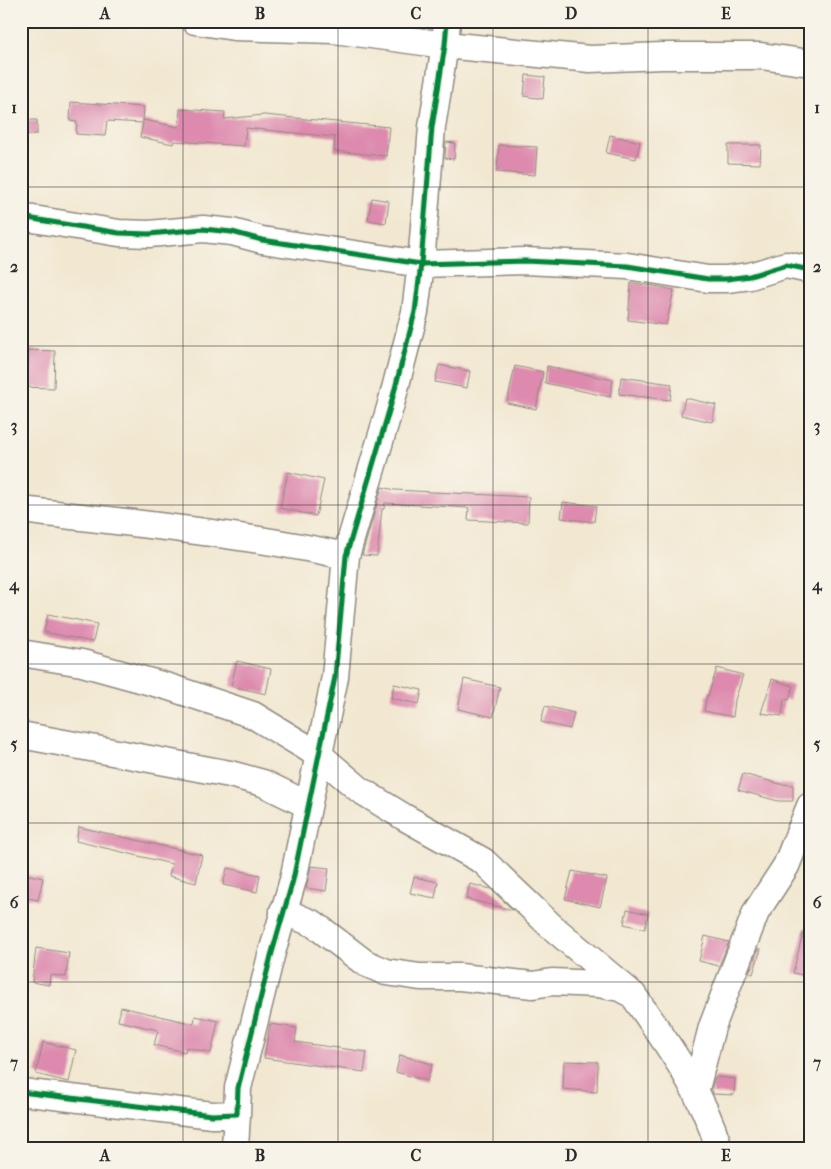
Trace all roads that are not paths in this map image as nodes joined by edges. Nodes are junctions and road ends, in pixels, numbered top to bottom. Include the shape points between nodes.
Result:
1 (196, 21) edge
2 (446, 33) edge
3 (810, 63) edge
4 (21, 217) edge
5 (420, 264) junction
6 (810, 270) edge
7 (21, 510) edge
8 (346, 556) junction
9 (21, 653) edge
10 (21, 735) edge
11 (319, 755) junction
12 (308, 805) junction
13 (810, 806) edge
14 (283, 910) junction
15 (633, 995) junction
16 (696, 1089) junction
17 (21, 1092) edge
18 (237, 1114) junction
19 (235, 1148) edge
20 (720, 1148) edge

1 - 2 street via 234,27
2 - 3 street via 590,59 761,56
2 - 5 street via 432,128
4 - 5 street via 119,233 204,229 232,232 262,240
5 - 6 street via 525,261 627,266 718,279 750,276 786,265
5 - 8 street via 415,312
7 - 8 street via 230,535
8 - 11 street via 335,677
9 - 11 street via 82,663 253,715
10 - 12 street via 230,774 263,783
11 - 12 street
11 - 15 street via 360,790 484,861 551,926
12 - 14 street via 295,872
13 - 16 street via 786,866 756,912 712,1027
14 - 15 street via 314,924 365,963 386,972 532,985 552,982 598,984 620,988
14 - 18 street via 238,1088
15 - 16 street
16 - 20 street
17 - 18 street via 212,1114
18 - 19 street

